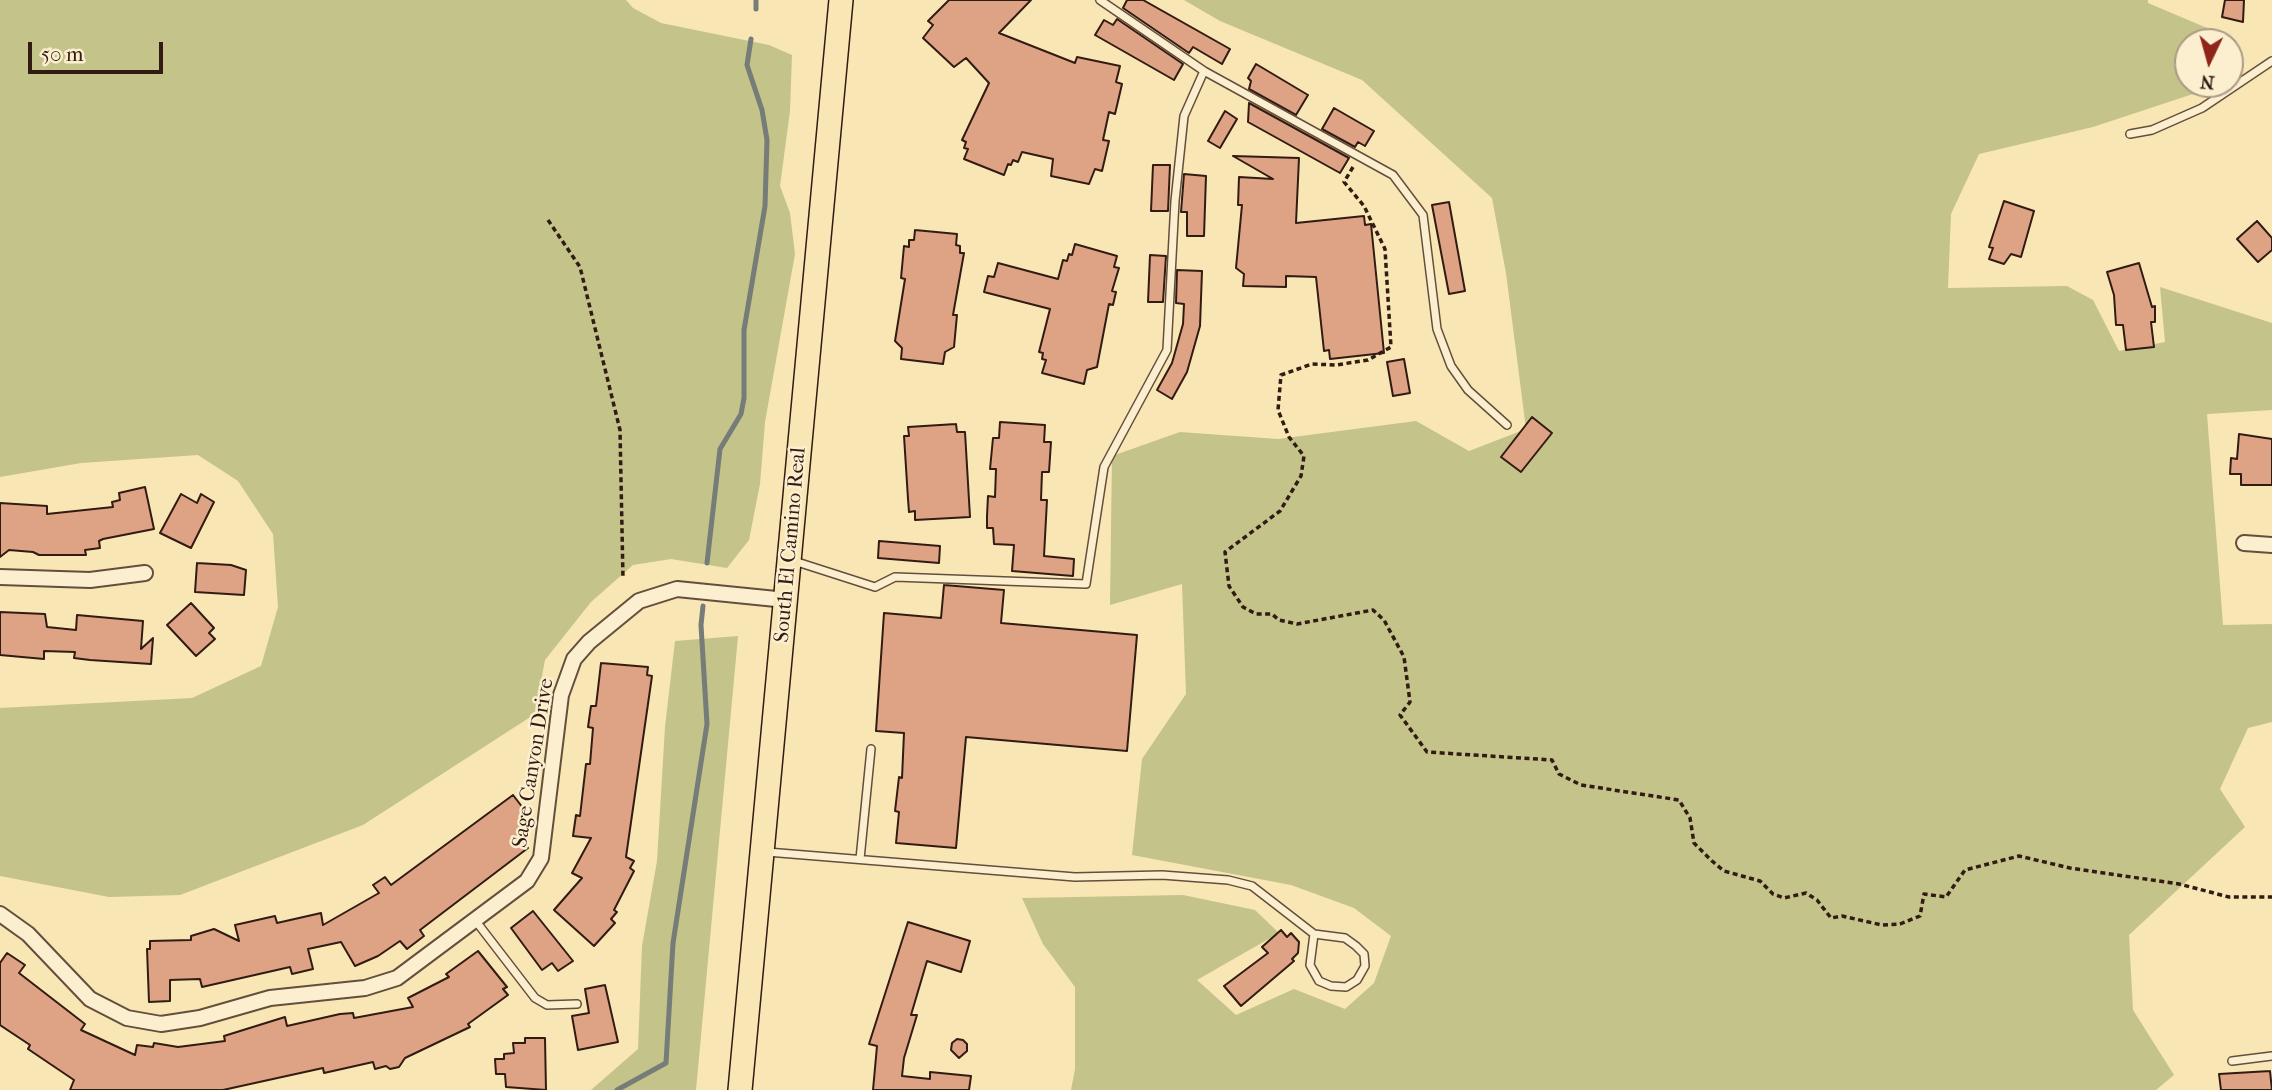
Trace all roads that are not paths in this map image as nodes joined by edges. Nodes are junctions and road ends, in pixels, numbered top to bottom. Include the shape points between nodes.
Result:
1 (841, 0) edge
2 (1100, 0) edge
3 (2272, 61) edge
4 (1204, 71) junction
5 (2130, 134) dead end
6 (1507, 425) dead end
7 (2244, 542) dead end
8 (2272, 545) edge
9 (790, 559) junction
10 (145, 573) dead end
11 (0, 577) edge
12 (786, 600) junction
13 (871, 749) dead end
14 (762, 852) junction
15 (860, 859) junction
16 (0, 914) edge
17 (475, 920) junction
18 (1314, 934) junction
19 (577, 1004) dead end
20 (2272, 1056) edge
21 (2232, 1061) dead end
22 (740, 1090) edge

1 - 9 main road, South El Camino Real
2 - 4 lane
3 - 5 lane via 2202,108 2152,130
4 - 6 lane via 1393,175 1423,215 1437,329 1451,366 1468,390
4 - 9 lane via 1184,116 1167,350 1104,467 1086,584 895,577 875,587
7 - 8 street
9 - 12 main road, South El Camino Real
10 - 11 street via 90,580
12 - 14 main road, South El Camino Real
12 - 17 street, Sage Canyon Drive via 677,589 639,601 589,642 574,659 561,695 541,858 527,881
13 - 15 lane
14 - 15 lane
14 - 22 main road, South El Camino Real
15 - 18 lane via 1074,877 1162,875 1228,880 1252,886
16 - 17 street, Sage Canyon Drive via 28,934 90,999 127,1018 161,1024 270,998 365,988 397,978
17 - 19 lane via 535,998 547,1005
18 - 18 lane via 1345,937 1356,946 1363,954 1364,966 1357,980 1346,987 1319,981 1310,965
20 - 21 lane

